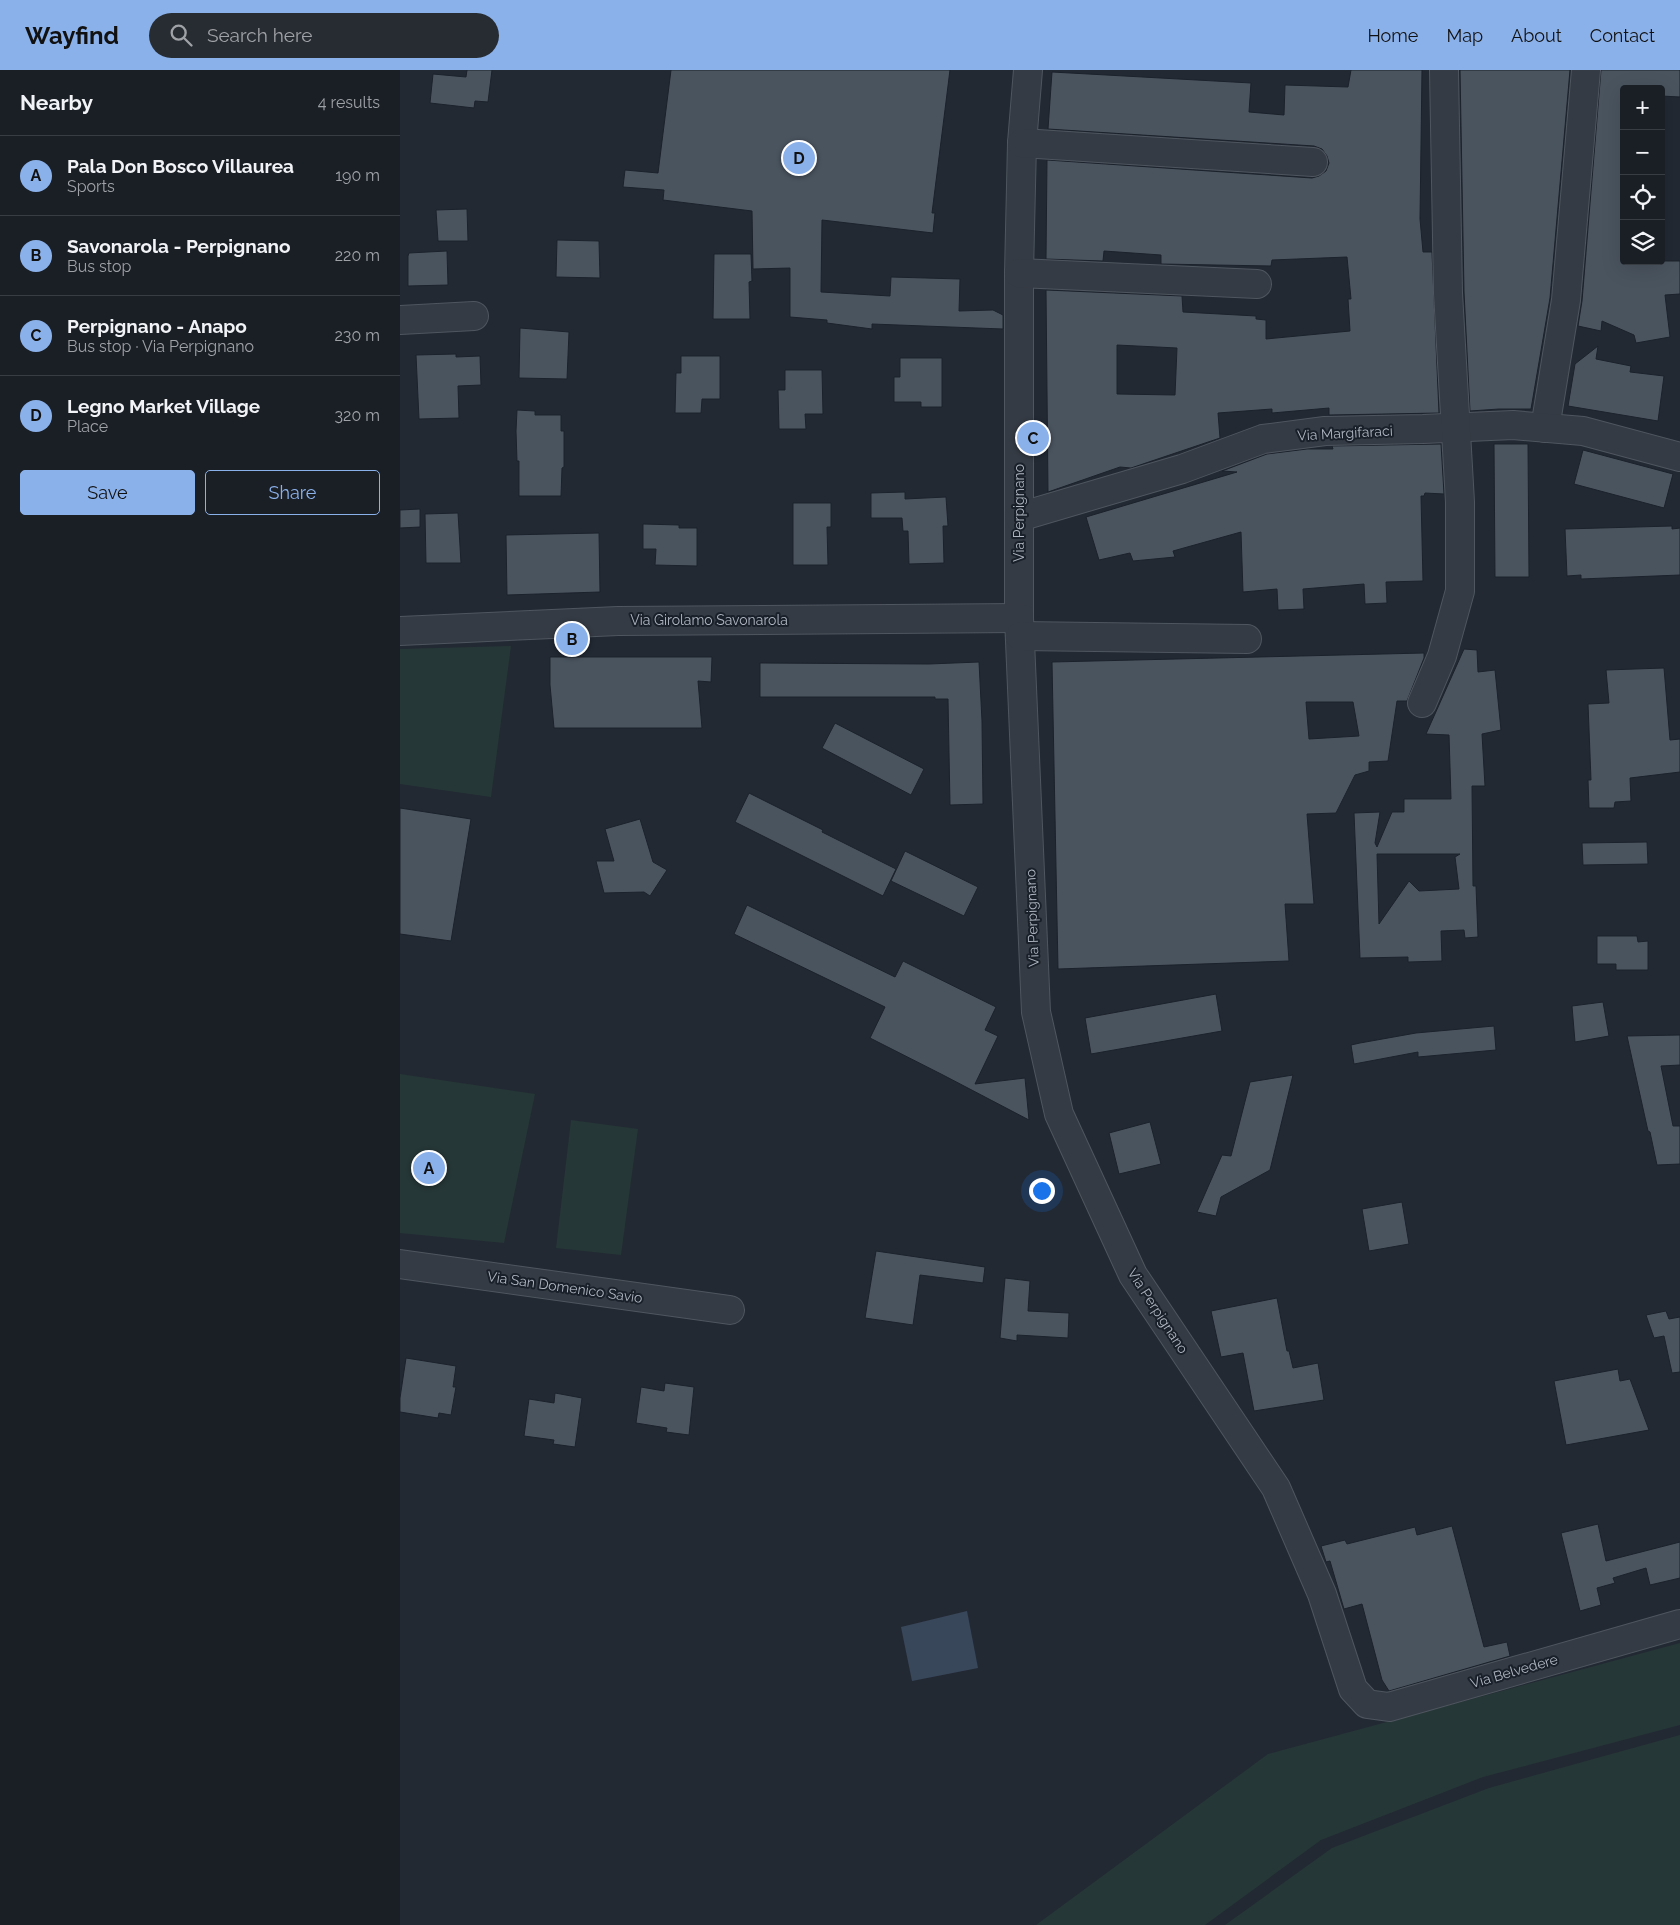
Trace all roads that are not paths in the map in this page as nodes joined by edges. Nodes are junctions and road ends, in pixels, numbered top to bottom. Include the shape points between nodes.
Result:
1 (1028, 70) edge
2 (1444, 70) edge
3 (1586, 70) edge
4 (1022, 143) junction
5 (1312, 162) dead end
6 (1019, 273) junction
7 (1257, 284) dead end
8 (474, 316) dead end
9 (400, 320) edge
10 (1457, 427) junction
11 (1545, 428) junction
12 (1680, 457) edge
13 (1019, 517) junction
14 (1020, 627) junction
15 (400, 631) edge
16 (1247, 639) dead end
17 (1422, 703) dead end
18 (400, 1264) edge
19 (730, 1310) dead end
20 (1680, 1624) edge
21 (1352, 1690) joint

1 - 4 street, Via Perpignano
2 - 10 street via 1448,293
3 - 11 street via 1566,300
4 - 5 street
4 - 6 street, Via Perpignano
6 - 7 street
6 - 13 street, Via Perpignano
8 - 9 street
10 - 11 street, Via Margifaraci via 1513,425
10 - 13 street, Via Margifaraci via 1325,430 1263,439 1182,469
10 - 17 street via 1460,590 1442,656
11 - 12 street, Via Margifaraci via 1583,431
13 - 14 street, Via Perpignano
14 - 15 street, Via Girolamo Savonarola via 618,621
14 - 16 street, Via Girolamo Savonarola
14 - 21 street, Via Perpignano via 1036,1012 1059,1114 1133,1275 1276,1488 1322,1594
18 - 19 street, Via San Domenico Savio
20 - 21 street, Via Belvedere via 1389,1707 1367,1704

